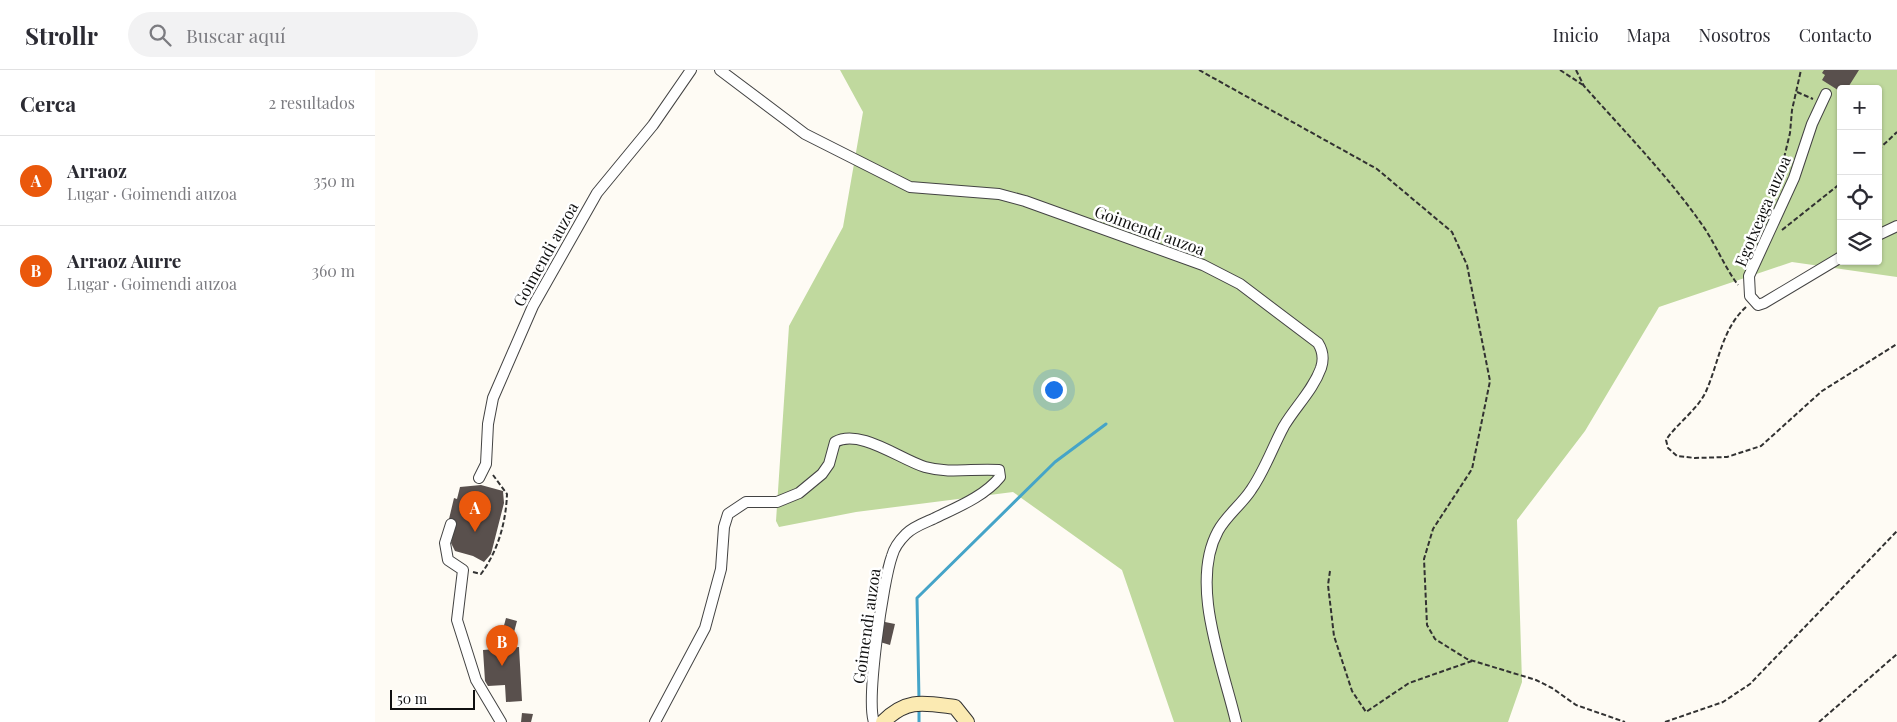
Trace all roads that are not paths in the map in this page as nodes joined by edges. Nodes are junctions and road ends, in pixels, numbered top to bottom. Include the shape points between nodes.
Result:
1 (691, 70) edge
2 (719, 70) edge
3 (1826, 94) dead end
4 (1897, 226) edge
5 (1882, 233) edge
6 (1837, 260) edge
7 (481, 473) road end
8 (451, 524) dead end
9 (501, 722) edge
10 (655, 722) edge
11 (873, 722) edge
12 (883, 722) edge
13 (967, 722) edge
14 (1236, 722) edge

1 - 7 street, Goimendi auzoa via 653,125 597,193 533,306 493,398 486,464
2 - 14 street, Goimendi auzoa via 805,134 910,187 999,194 1177,254 1240,284 1318,344 1323,355 1322,367 1285,424 1253,487 1220,528 1207,556 1207,594 1215,641
3 - 6 street, Egotxeaga auzoa via 1794,178 1749,276 1751,299 1758,305 1777,297
4 - 5 street
8 - 9 street via 445,543 448,560 463,570 457,620 476,680
10 - 11 street, Goimendi auzoa via 705,628 721,570 728,514 746,502 777,502 799,493 822,474 829,464 835,442 850,437 924,467 946,471 999,470 1000,477 972,499 913,529 892,555 873,668 870,712
12 - 13 main road via 895,710 916,704 955,707

